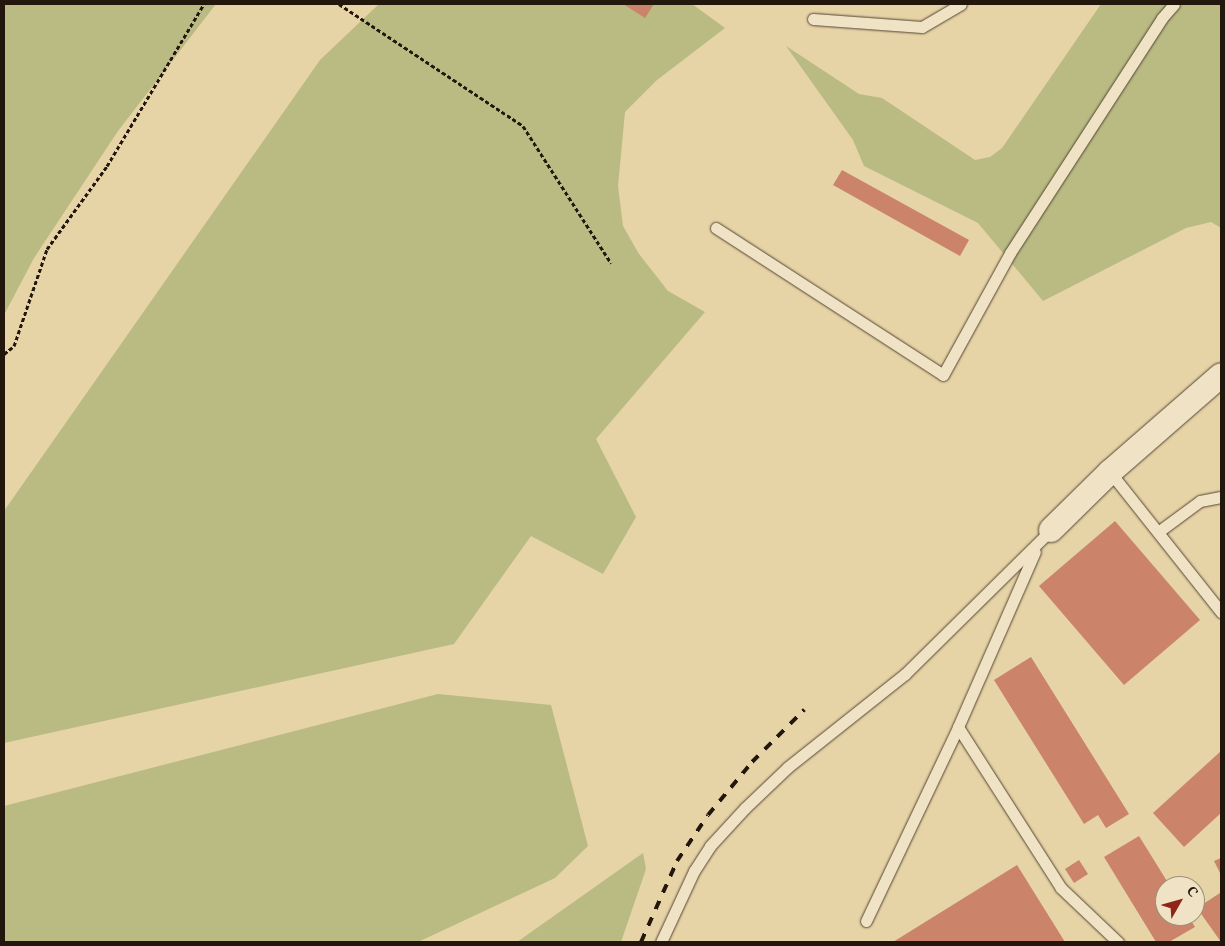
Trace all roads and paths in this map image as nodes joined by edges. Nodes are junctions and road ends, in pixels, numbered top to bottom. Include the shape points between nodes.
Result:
1 (204, 4) edge
2 (339, 4) edge
3 (961, 4) edge
4 (1174, 4) edge
5 (813, 19) dead end
6 (716, 228) dead end
7 (612, 263) dead end
8 (4, 354) edge
9 (1221, 375) edge
10 (1110, 472) junction
11 (1221, 498) edge
12 (1050, 530) junction
13 (1158, 532) junction
14 (1221, 612) edge
15 (958, 727) junction
16 (866, 921) dead end
17 (661, 942) edge
18 (1118, 942) edge

1 - 8 path via 107,166 46,249 14,346
2 - 7 path via 523,126
3 - 5 lane via 922,27
4 - 6 lane via 1010,253 942,375
9 - 10 street
10 - 12 street
10 - 13 lane
11 - 13 lane via 1200,501
12 - 15 lane via 1027,565
12 - 17 lane via 905,674 788,767 745,808 710,846 694,871
13 - 14 lane
15 - 16 lane
15 - 18 lane via 1062,888

